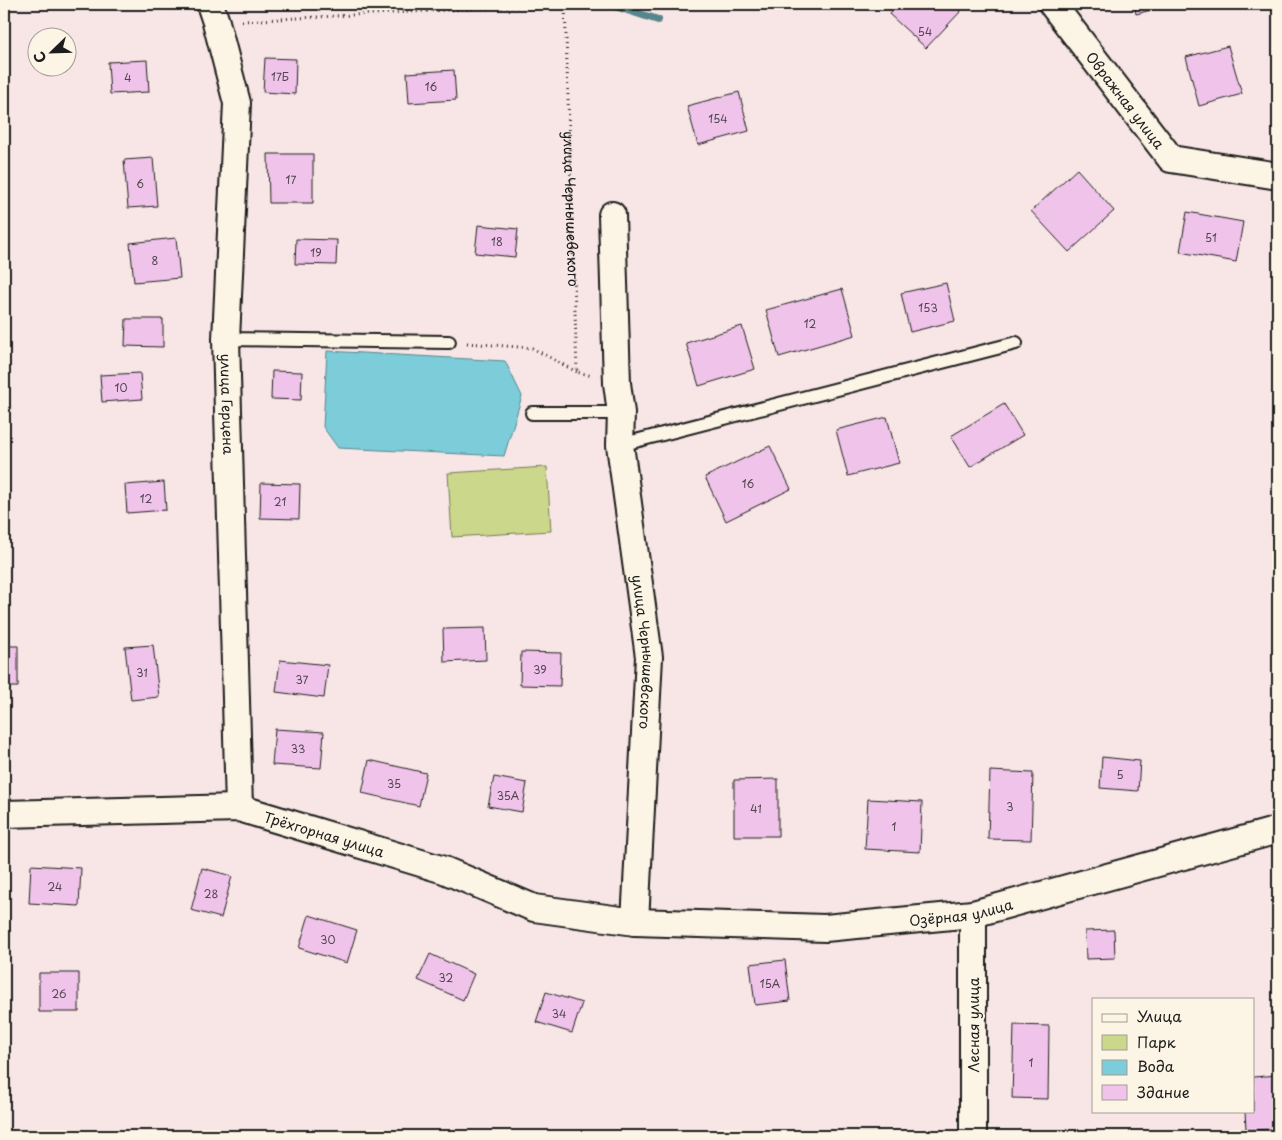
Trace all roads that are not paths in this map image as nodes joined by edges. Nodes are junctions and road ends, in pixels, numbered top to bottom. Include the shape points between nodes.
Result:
1 (1052, 4) edge
2 (213, 13) edge
3 (1278, 176) edge
4 (612, 215) dead end
5 (226, 339) junction
6 (449, 342) road end
7 (1016, 343) dead end
8 (532, 413) dead end
9 (621, 413) junction
10 (620, 445) junction
11 (239, 808) junction
12 (4, 814) edge
13 (1278, 830) edge
14 (973, 914) junction
15 (635, 922) junction
16 (973, 1136) edge

1 - 3 street, Овражная улица via 1171,159
2 - 5 street, улица Герцена via 237,103
4 - 9 street, улица Чернышевского via 617,383
5 - 6 lane
5 - 11 street, улица Герцена
7 - 10 lane
8 - 9 lane
9 - 10 street, улица Чернышевского
10 - 15 street, улица Чернышевского via 649,656
11 - 12 street, Трёхгорная улица
11 - 15 street, Трёхгорная улица via 444,870 534,908
13 - 14 street, Озёрная улица
14 - 15 street, Озёрная улица via 825,928
14 - 16 street, Лесная улица

